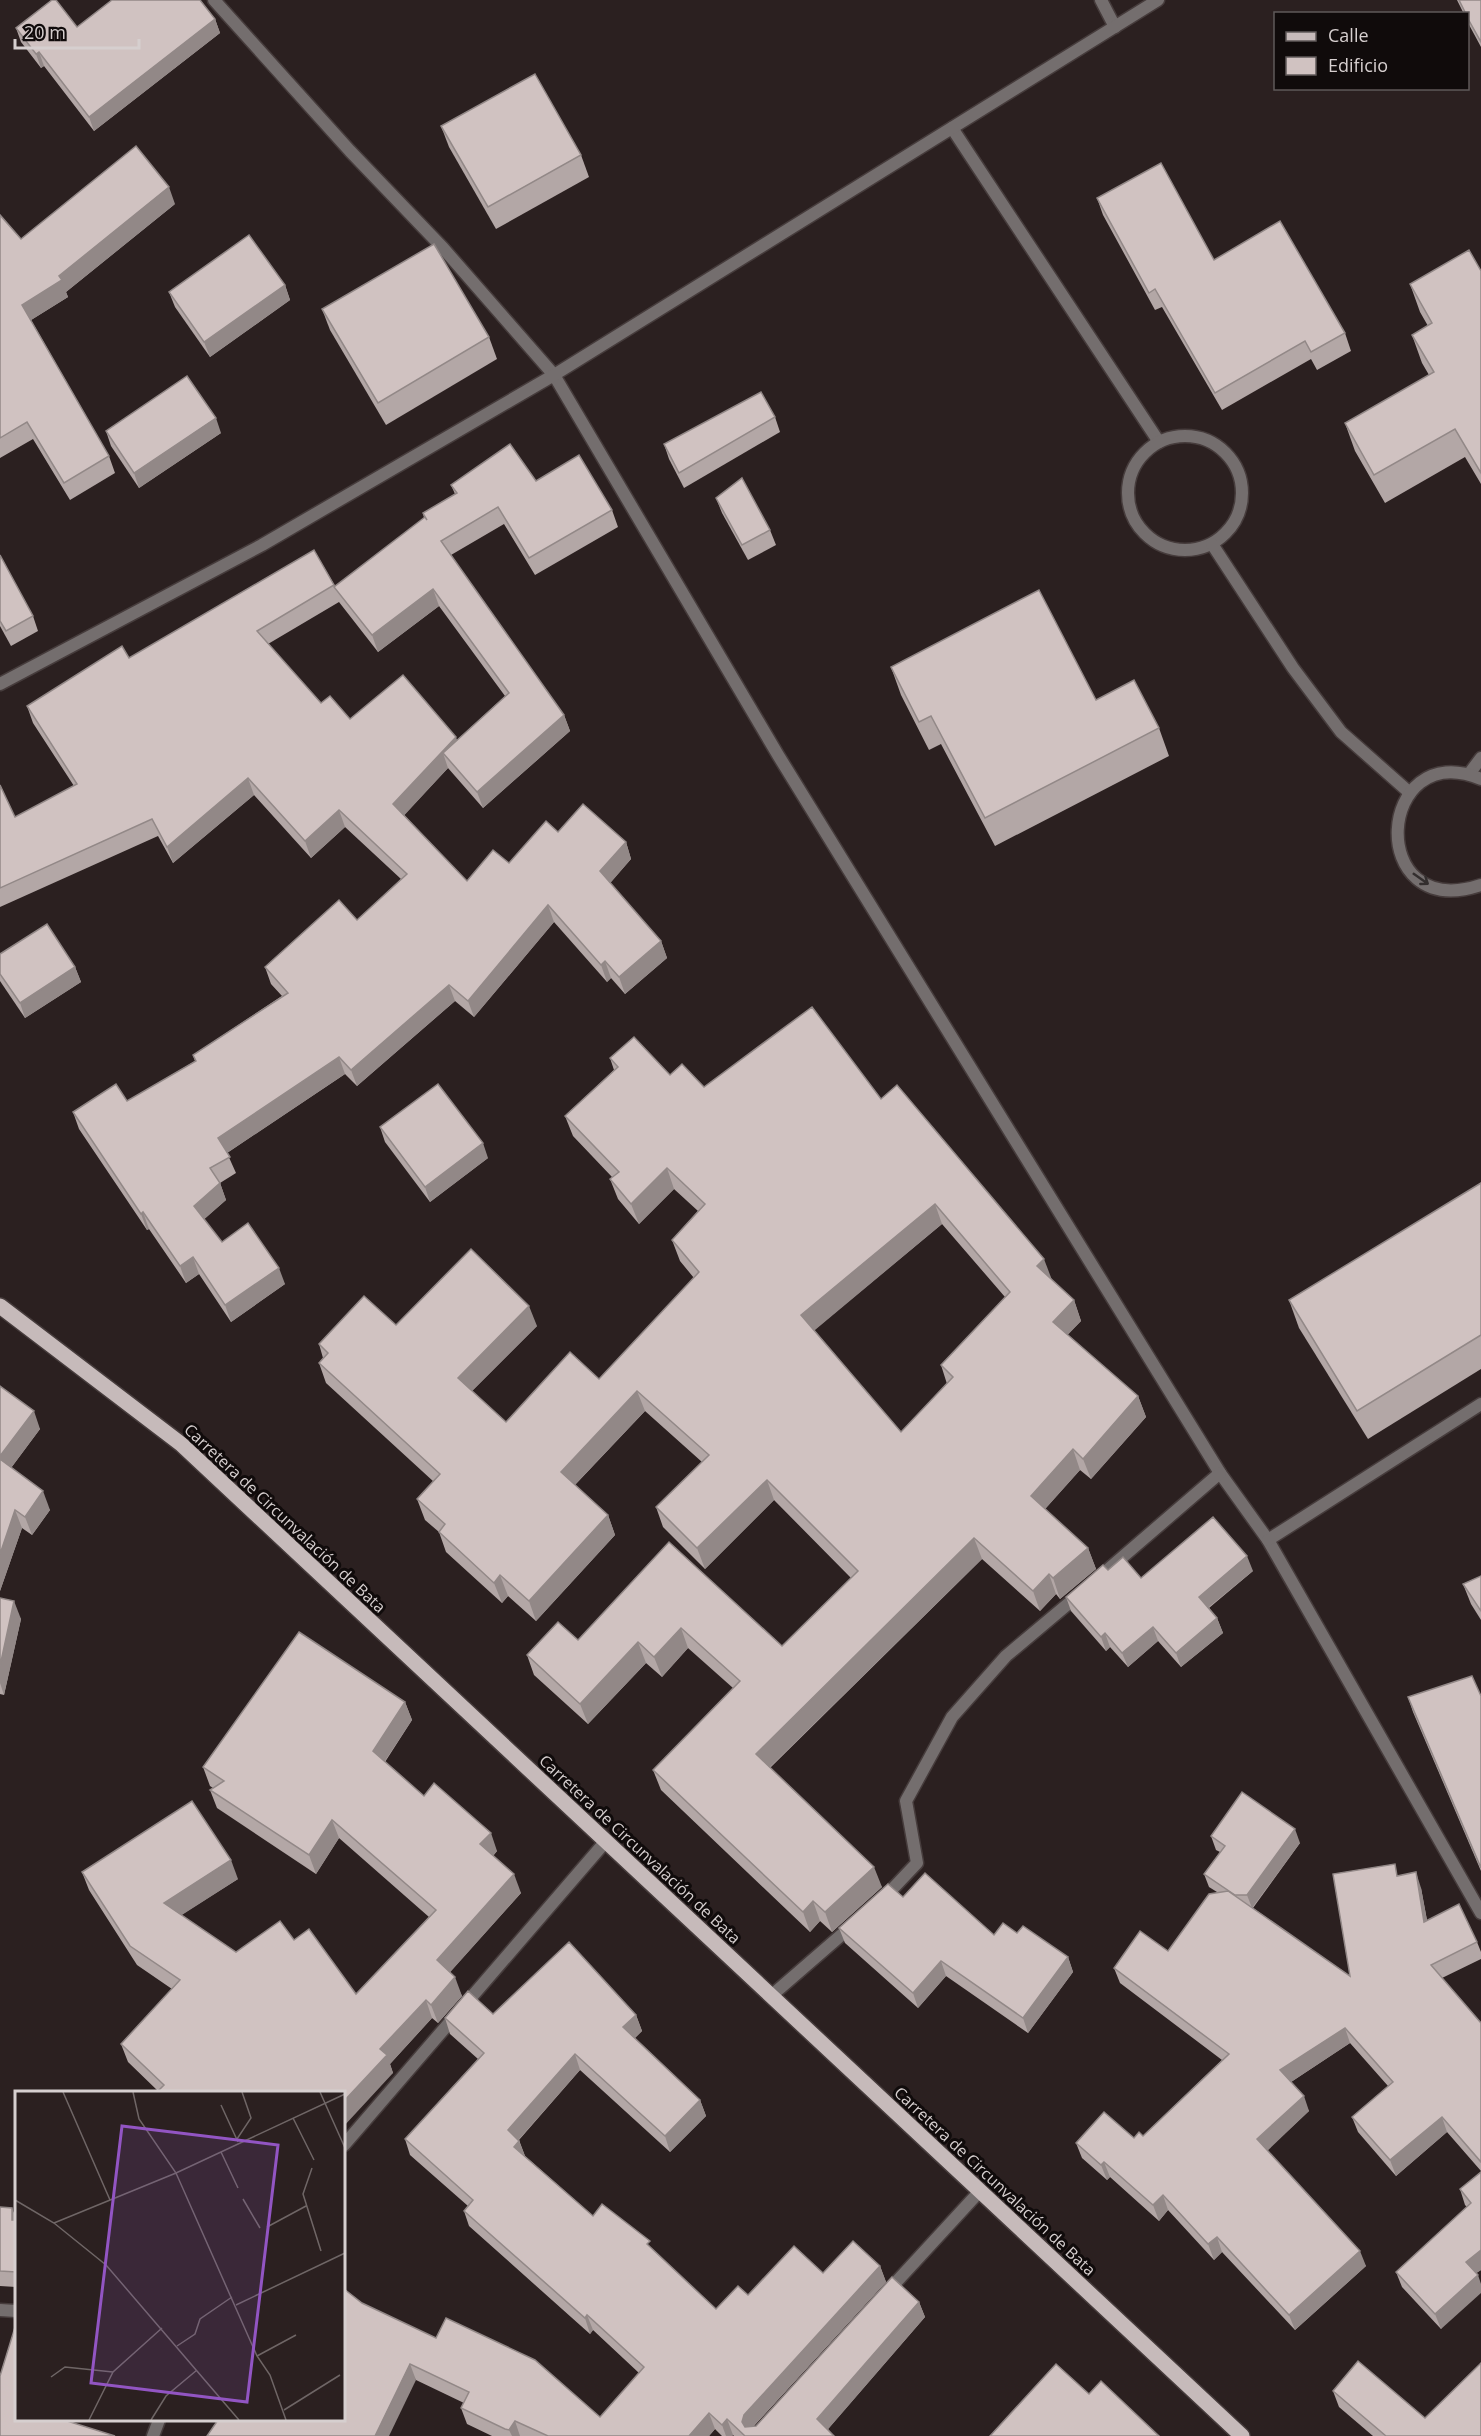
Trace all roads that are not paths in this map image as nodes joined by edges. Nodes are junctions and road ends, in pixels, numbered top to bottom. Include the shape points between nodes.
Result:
1 (214, 0) edge
2 (1101, 0) edge
3 (1158, 0) edge
4 (1115, 27) junction
5 (952, 128) junction
6 (554, 375) junction
7 (1160, 442) junction
8 (1212, 544) junction
9 (0, 684) edge
10 (1481, 758) edge
11 (1469, 774) junction
12 (1481, 779) edge
13 (1410, 793) junction
14 (1481, 885) edge
15 (0, 1306) edge
16 (1481, 1404) edge
17 (1220, 1473) junction
18 (1268, 1540) junction
19 (606, 1841) junction
20 (1481, 1913) edge
21 (771, 1996) junction
22 (345, 2144) edge
23 (980, 2191) junction
24 (878, 2302) edge
25 (0, 2310) edge
26 (15, 2311) edge
27 (159, 2421) edge
28 (153, 2436) edge
29 (1242, 2436) edge

1 - 6 street via 444,248
2 - 4 street
3 - 4 street
4 - 5 street
5 - 6 street
5 - 7 street
6 - 9 street via 262,545
6 - 17 street via 778,755
7 - 8 street via 1178,436 1199,437 1231,459 1240,476 1243,496 1238,515 1228,532
7 - 8 street via 1134,468 1128,502 1134,519 1145,533 1168,547 1195,549
8 - 13 street via 1293,668 1341,732
10 - 11 street
11 - 12 street
11 - 13 street via 1437,775
13 -> 14 street via 1399,810 1395,830 1408,869 1424,883 1443,890 1464,891
15 - 19 main road, Carretera de Circunvalación de Bata via 181,1444
16 - 18 street
17 - 18 street
17 - 21 street via 1006,1656 952,1717 906,1801 917,1863 873,1908
18 - 20 street
19 - 21 main road, Carretera de Circunvalación de Bata
19 - 22 street
21 - 23 main road, Carretera de Circunvalación de Bata
23 - 24 street
23 - 29 main road, Carretera de Circunvalación de Bata
25 - 26 street
27 - 28 street

